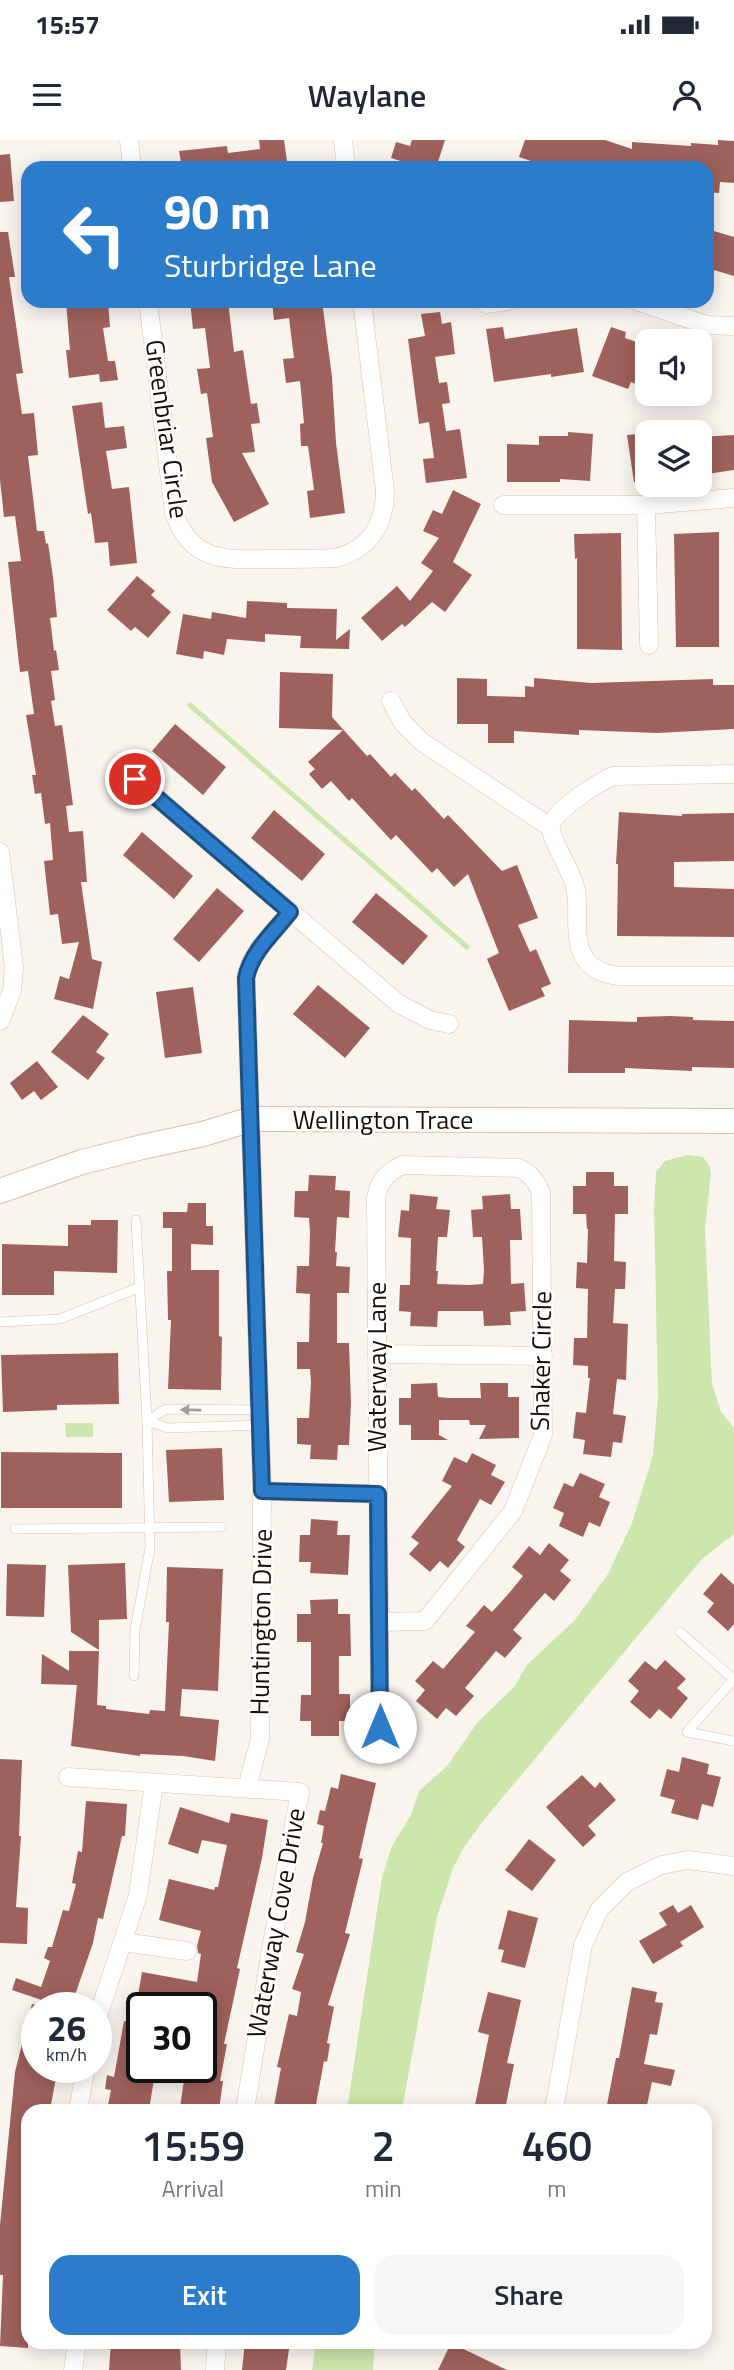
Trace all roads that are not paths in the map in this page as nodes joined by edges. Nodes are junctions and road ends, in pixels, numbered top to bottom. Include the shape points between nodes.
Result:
1 (129, 140) edge
2 (343, 140) edge
3 (131, 161) edge
4 (345, 161) edge
5 (149, 308) edge
6 (363, 308) edge
7 (657, 308) edge
8 (734, 326) edge
9 (734, 498) edge
10 (503, 505) dead end
11 (646, 505) junction
12 (649, 645) dead end
13 (391, 701) dead end
14 (734, 774) edge
15 (135, 779) dead end
16 (550, 827) junction
17 (0, 852) edge
18 (290, 912) junction
19 (734, 976) edge
20 (0, 1021) edge
21 (449, 1024) dead end
22 (252, 1119) junction
23 (734, 1121) edge
24 (384, 1177) joint
25 (0, 1191) edge
26 (136, 1220) dead end
27 (140, 1287) junction
28 (0, 1322) edge
29 (377, 1354) junction
30 (543, 1356) junction
31 (259, 1418) junction
32 (147, 1421) junction
33 (262, 1491) junction
34 (378, 1494) junction
35 (221, 1527) dead end
36 (149, 1528) junction
37 (15, 1529) dead end
38 (379, 1622) junction
39 (680, 1632) dead end
40 (134, 1676) dead end
41 (734, 1679) edge
42 (380, 1727) dead end
43 (734, 1741) edge
44 (68, 1777) dead end
45 (154, 1783) junction
46 (247, 1788) junction
47 (734, 1866) edge
48 (123, 1942) junction
49 (187, 1951) dead end
50 (106, 1992) edge
51 (83, 2083) edge
52 (79, 2104) edge
53 (246, 2104) edge
54 (555, 2104) edge
55 (76, 2349) edge
56 (216, 2349) edge
57 (74, 2370) edge
58 (215, 2370) edge

1 - 3 street
2 - 4 street
5 - 6 street, Greenbriar Circle via 178,524 191,543 211,555 233,560 335,558 365,544 379,526 385,491
7 - 8 street via 706,325
9 - 11 street
10 - 11 street
11 - 12 street
13 - 16 street via 403,723 422,742
14 - 16 street via 613,776 554,816
15 - 18 street
16 - 19 street via 576,888 580,948 595,969 619,976
17 - 20 street via 14,967 12,991
18 - 21 street via 399,1004
18 - 22 street, Huntington Drive via 248,966
22 - 23 street, Wellington Trace
22 - 25 street, Wellington Trace via 82,1163
22 - 31 street, Huntington Drive
24 - 29 street, Waterway Lane via 376,1198
24 - 30 street, Shaker Circle via 403,1165 508,1166 519,1168 537,1182 541,1193
26 - 27 lane
27 - 28 lane via 60,1319
27 - 32 lane
29 - 30 street
29 - 34 street, Waterway Lane
30 - 38 street, Shaker Circle via 543,1435 513,1511 425,1621
31 - 32 lane via 168,1428
31 -> 32 lane via 166,1409
31 - 33 street, Huntington Drive
32 - 36 lane
33 - 34 street
33 - 46 street, Huntington Drive via 260,1738
34 - 38 street, Waterway Lane
35 - 36 lane
36 - 37 lane
36 - 40 lane via 150,1548 135,1630
38 - 42 street, Waterway Lane
39 - 41 lane
41 - 43 lane via 687,1732
44 - 45 street, Waterway Cove Drive
45 - 46 street, Waterway Cove Drive
45 - 48 street via 138,1895
46 - 53 street, Waterway Cove Drive via 300,1792
47 - 54 street via 688,1860 662,1865 627,1882 599,1910 583,1945
48 - 49 street
48 - 50 street
51 - 52 street
55 - 57 street
56 - 58 street

